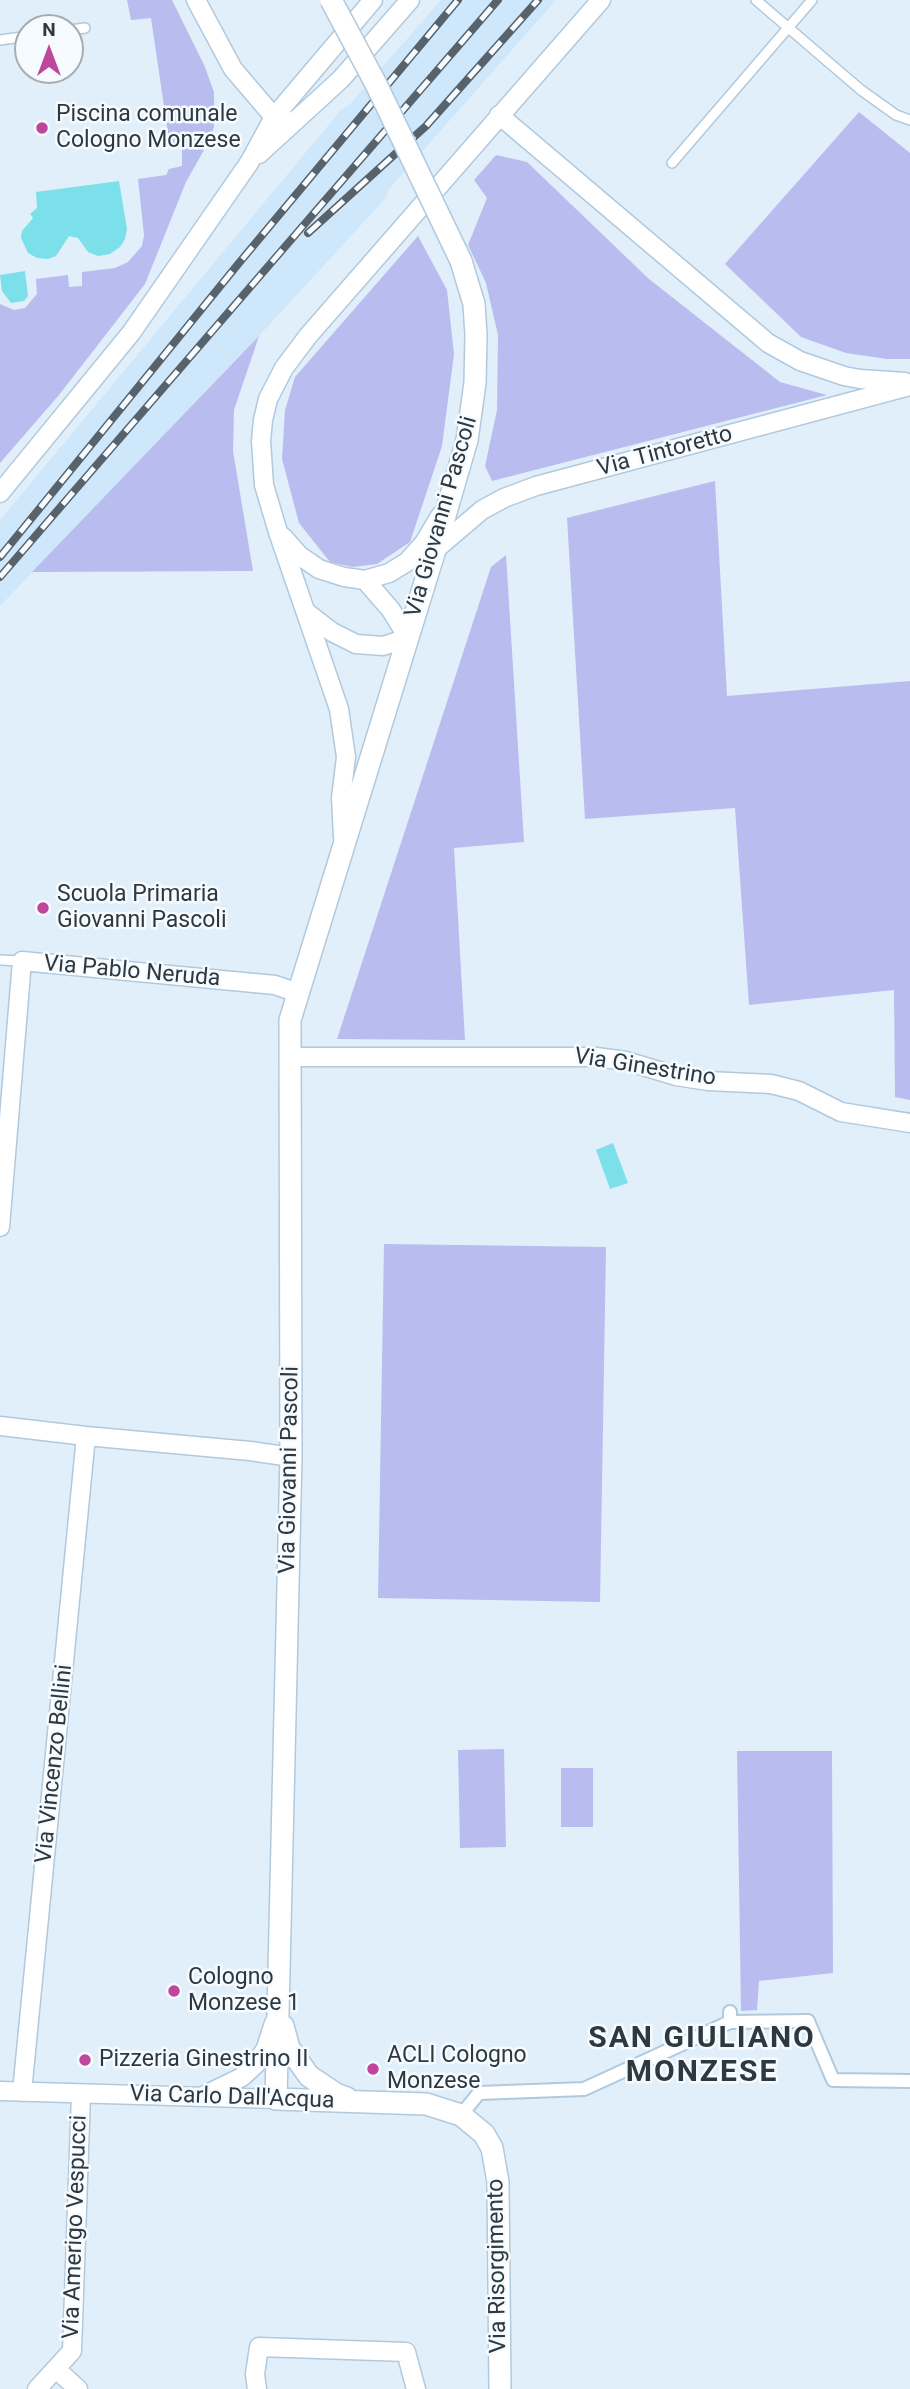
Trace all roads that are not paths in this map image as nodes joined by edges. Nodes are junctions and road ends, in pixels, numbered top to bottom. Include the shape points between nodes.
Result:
1 (196, 0) edge
2 (331, 0) edge
3 (373, 0) edge
4 (410, 0) edge
5 (601, 0) edge
6 (756, 0) edge
7 (812, 0) edge
8 (789, 27) junction
9 (499, 115) junction
10 (274, 117) junction
11 (297, 118) junction
12 (910, 120) edge
13 (249, 163) junction
14 (672, 163) dead end
15 (910, 384) edge
16 (0, 493) edge
17 (449, 501) junction
18 (278, 532) junction
19 (435, 550) junction
20 (365, 580) junction
21 (304, 610) junction
22 (408, 638) junction
23 (343, 848) junction
24 (0, 960) edge
25 (23, 961) junction
26 (298, 993) junction
27 (289, 1057) junction
28 (910, 1123) edge
29 (0, 1227) edge
30 (0, 1426) edge
31 (86, 1436) junction
32 (291, 1457) junction
33 (278, 2010) junction
34 (910, 2081) edge
35 (0, 2091) edge
36 (23, 2092) junction
37 (81, 2094) junction
38 (198, 2097) junction
39 (276, 2099) junction
40 (355, 2101) junction
41 (461, 2115) junction
42 (56, 2369) junction
43 (37, 2389) edge
44 (78, 2389) edge
45 (257, 2389) edge
46 (416, 2389) edge
47 (500, 2389) edge

1 - 10 street via 227,60
2 - 17 street, Via Giovanni Pascoli, bridge via 461,261 476,319 475,383 467,440
3 - 10 street
4 - 11 street via 341,79
5 - 9 street, Via Giovanni Pascoli
6 - 8 lane
7 - 8 lane
8 - 12 lane via 860,90
8 - 14 lane
9 - 15 street, Via Tintoretto via 768,343 800,361 844,376
9 - 18 street, Via Giovanni Pascoli via 308,336 276,381 263,420 261,461
10 - 11 street
10 - 13 street
11 - 13 street
13 - 16 street via 131,334
15 - 19 street, Via Tintoretto via 536,486 482,510
17 - 19 street, Via Giovanni Pascoli
17 - 20 street via 407,562
18 - 20 street via 319,569
18 - 21 street, Via Giovanni Pascoli
19 - 22 street, Via Giovanni Pascoli
20 - 22 street, Via Giovanni Pascoli
21 - 22 street, Via Giovanni Pascoli via 356,644 383,646
21 - 23 street, Via Giovanni Pascoli via 344,733
22 - 23 street, Via Giovanni Pascoli
23 - 26 street, Via Giovanni Pascoli
24 - 25 lane
25 - 26 street, Via Pablo Neruda via 275,985
25 - 29 street, Via Pablo Neruda
26 - 27 street, Via Giovanni Pascoli via 290,1020
27 - 28 street, Via Ginestrino via 596,1056 708,1081 771,1084 799,1091 841,1112
27 - 32 street, Via Giovanni Pascoli
30 - 31 street
31 - 32 street
31 - 36 street, Via Vincenzo Bellini
32 - 33 street, Via Giovanni Pascoli
33 - 38 street via 256,2064 242,2077
33 - 39 street, Via Giovanni Pascoli
33 - 40 street via 289,2048 309,2076
34 - 41 street via 833,2080 807,2021 730,2017 584,2089 479,2093
35 - 36 street, Via Carlo Dall'Acqua
36 - 37 street, Via Carlo Dall'Acqua
37 - 38 street, Via Carlo Dall'Acqua
37 - 42 street, Via Amerigo Vespucci via 72,2351
38 - 39 street, Via Carlo Dall'Acqua
39 - 40 street, Via Carlo Dall'Acqua
40 - 41 street, Via Carlo Dall'Acqua via 426,2104
41 - 47 street, Via Risorgimento via 484,2134 496,2166
42 - 43 street, Via Amerigo Vespucci
42 - 44 street
45 - 46 street via 259,2347 406,2352

